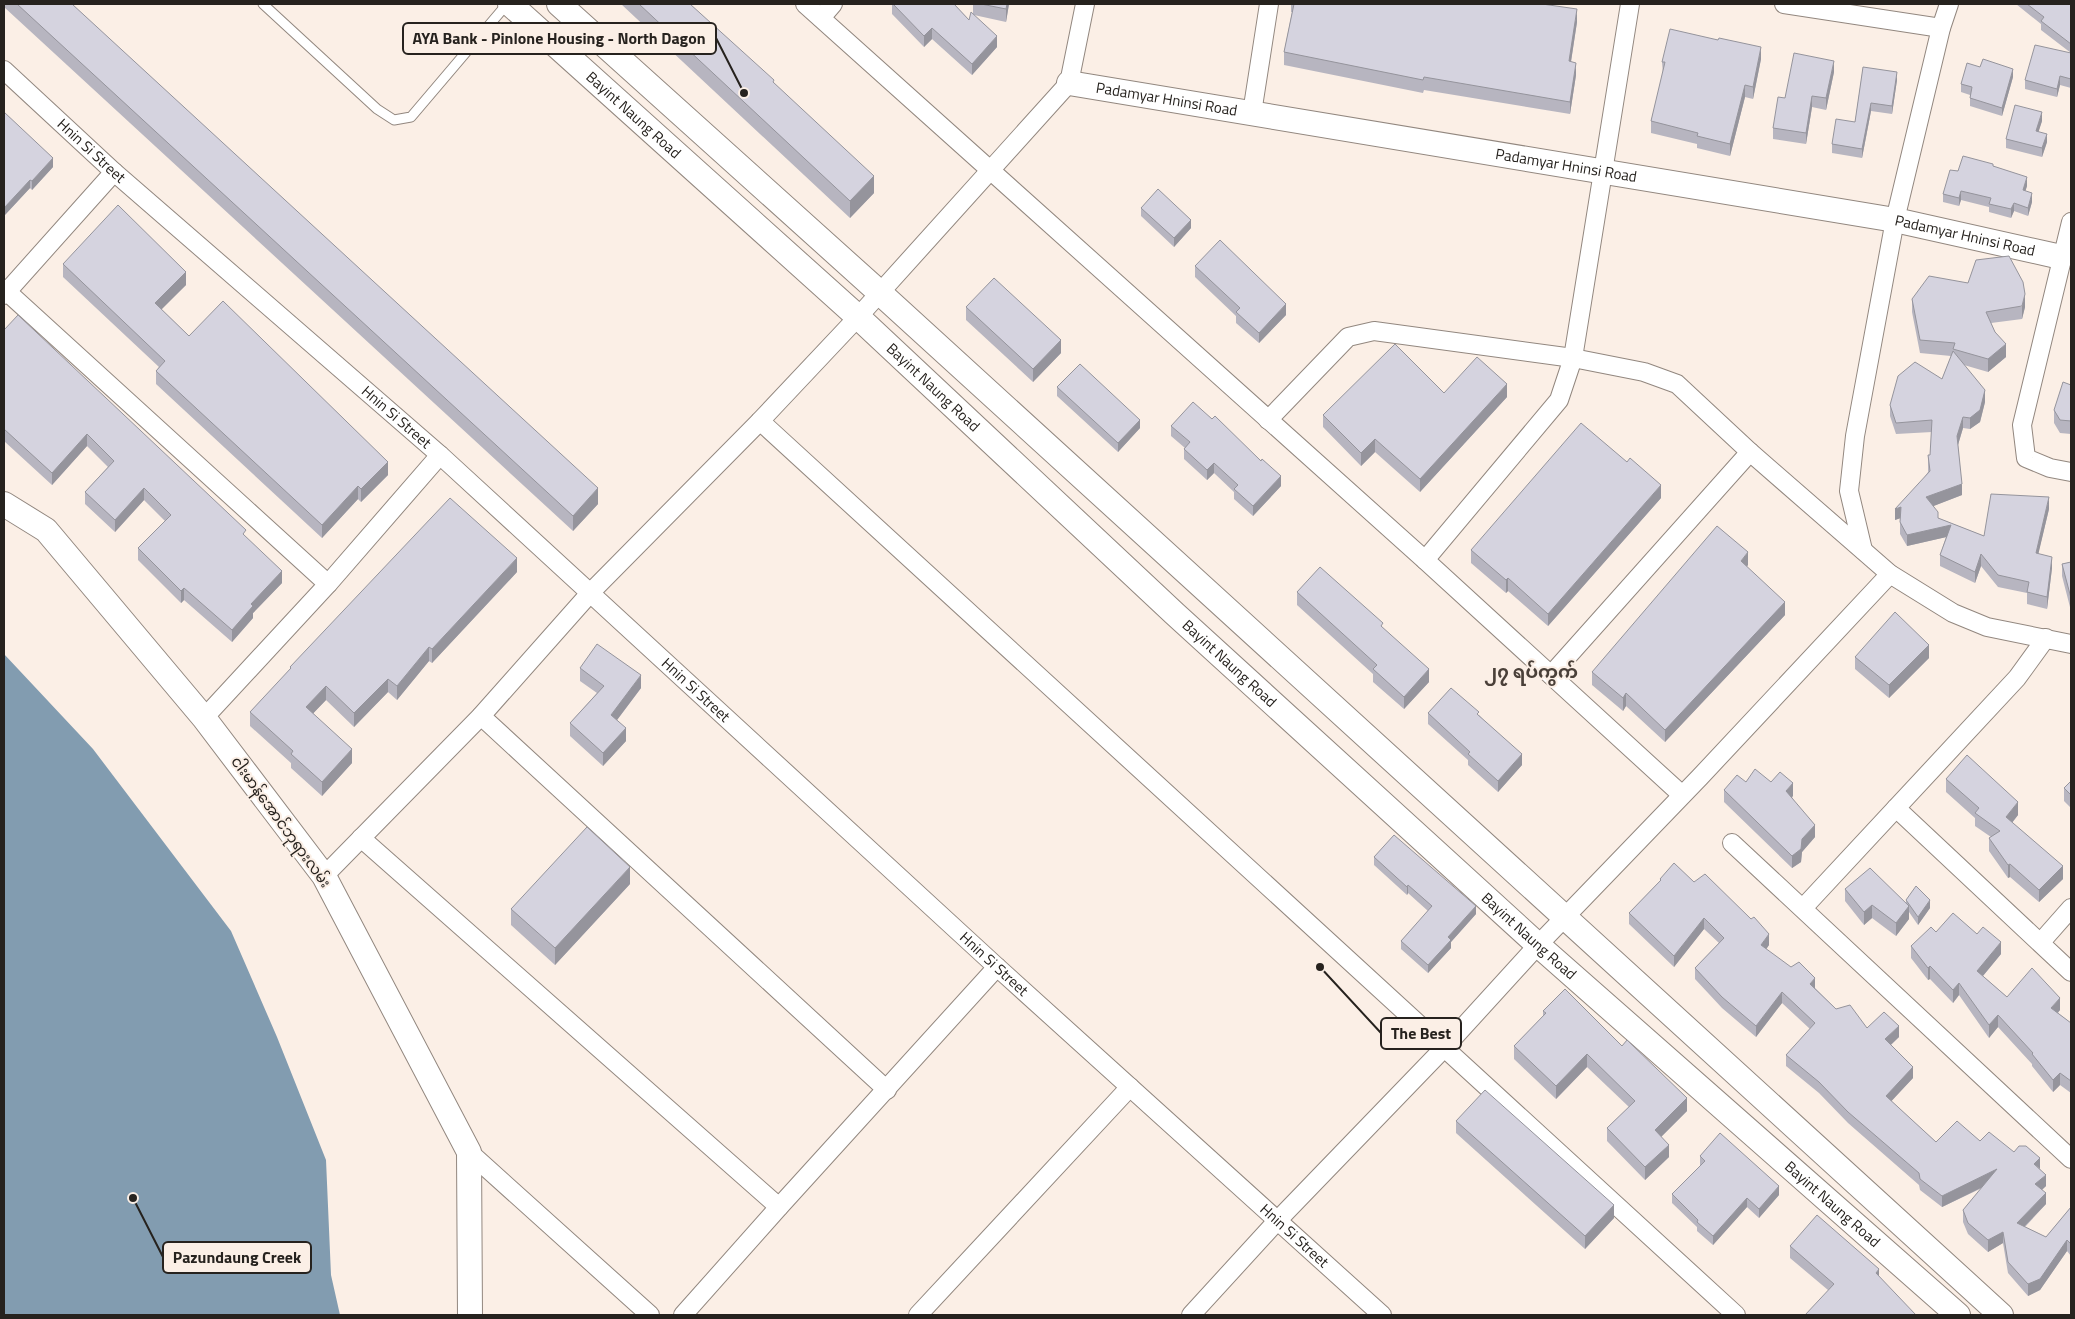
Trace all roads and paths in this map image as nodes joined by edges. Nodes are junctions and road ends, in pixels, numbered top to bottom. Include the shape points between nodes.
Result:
1 (263, 4) edge
2 (508, 4) edge
3 (559, 4) edge
4 (804, 4) edge
5 (833, 4) edge
6 (1085, 4) edge
7 (1269, 4) edge
8 (1630, 4) edge
9 (1784, 4) edge
10 (1949, 4) edge
11 (821, 18) junction
12 (1941, 28) junction
13 (4, 70) edge
14 (1069, 82) junction
15 (1252, 113) junction
16 (1604, 171) junction
17 (114, 172) junction
18 (990, 172) junction
19 (1895, 220) junction
20 (2071, 222) edge
21 (2062, 257) junction
22 (5, 292) edge
23 (879, 292) junction
24 (858, 317) junction
25 (1573, 358) junction
26 (760, 420) junction
27 (1268, 420) junction
28 (1750, 452) junction
29 (440, 455) junction
30 (2071, 472) edge
31 (4, 504) edge
32 (1863, 550) junction
33 (1424, 560) junction
34 (1890, 574) junction
35 (328, 584) junction
36 (591, 592) junction
37 (2046, 638) junction
38 (1261, 641) junction
39 (2071, 644) edge
40 (1234, 668) junction
41 (1551, 675) junction
42 (481, 716) junction
43 (204, 718) junction
44 (1682, 795) junction
45 (1896, 808) junction
46 (361, 838) junction
47 (1732, 842) dead end
48 (324, 876) junction
49 (1803, 908) junction
50 (2071, 908) edge
51 (1564, 918) junction
52 (2041, 942) junction
53 (1538, 945) junction
54 (998, 967) junction
55 (2071, 972) edge
56 (1445, 1047) junction
57 (1130, 1087) junction
58 (888, 1090) junction
59 (469, 1152) junction
60 (2069, 1153) edge
61 (779, 1207) junction
62 (1277, 1220) junction
63 (470, 1315) edge
64 (650, 1315) edge
65 (683, 1315) edge
66 (918, 1315) edge
67 (1190, 1315) edge
68 (1382, 1315) edge
69 (1736, 1315) edge
70 (1958, 1315) edge
71 (2000, 1315) edge

1 - 2 lane via 377,109 394,120 411,117
2 - 24 main road, Bayint Naung Road
3 - 23 main road, Bayint Naung Road
4 - 11 street
5 - 11 street
6 - 14 street
7 - 15 street
8 - 16 street
9 - 12 street
10 - 12 street
11 - 18 street
12 - 19 street
13 - 17 street, Hnin Si Street
14 - 15 main road, Padamyar Hninsi Road
14 - 18 street
15 - 16 main road, Padamyar Hninsi Road
16 - 19 main road, Padamyar Hninsi Road
16 - 25 street
17 - 22 street
17 - 29 street, Hnin Si Street
18 - 23 street
18 - 27 street
19 - 21 main road, Padamyar Hninsi Road
19 - 32 street via 1855,436 1849,491
20 - 21 street
21 - 30 street via 2022,425 2026,458
22 - 35 street
23 - 24 street
23 - 38 main road, Bayint Naung Road
24 - 26 street
24 - 40 main road, Bayint Naung Road
25 - 27 street via 1374,331 1348,337
25 - 28 street via 1644,372 1677,384
25 - 33 street via 1559,400
26 - 36 street
26 - 56 street
27 - 33 street
28 - 32 street
28 - 41 street
29 - 35 street
29 - 36 street, Hnin Si Street
31 - 43 main road, ငါးမာန်အောင်ဘုရားလမ်း via 46,530
32 - 34 street
33 - 41 street
34 - 37 street via 1953,613 1987,627
34 - 44 street
35 - 43 street
36 - 42 street
36 - 54 street, Hnin Si Street
37 - 39 street
37 - 45 street via 2017,678
38 - 40 main road
38 - 51 main road, Bayint Naung Road
40 - 53 main road, Bayint Naung Road
41 - 44 street
42 - 46 street
42 - 58 street
43 - 48 main road, ငါးမာန်အောင်ဘုရားလမ်း
44 - 51 street
45 - 49 street
45 - 52 street
46 - 48 street
46 - 61 street
47 - 49 street
48 - 59 main road, ငါးမာန်အောင်ဘုရားလမ်း
49 - 60 street
50 - 52 street
51 - 53 street
51 - 71 main road, Bayint Naung Road
52 - 55 street
53 - 56 street
53 - 70 main road, Bayint Naung Road
54 - 57 street, Hnin Si Street
54 - 58 street
56 - 62 street
56 - 69 street
57 - 62 street, Hnin Si Street
57 - 66 street
58 - 61 street
59 - 63 main road, ငါးမာန်အောင်ဘုရားလမ်း
59 - 64 street
61 - 65 street
62 - 67 street
62 - 68 street, Hnin Si Street

